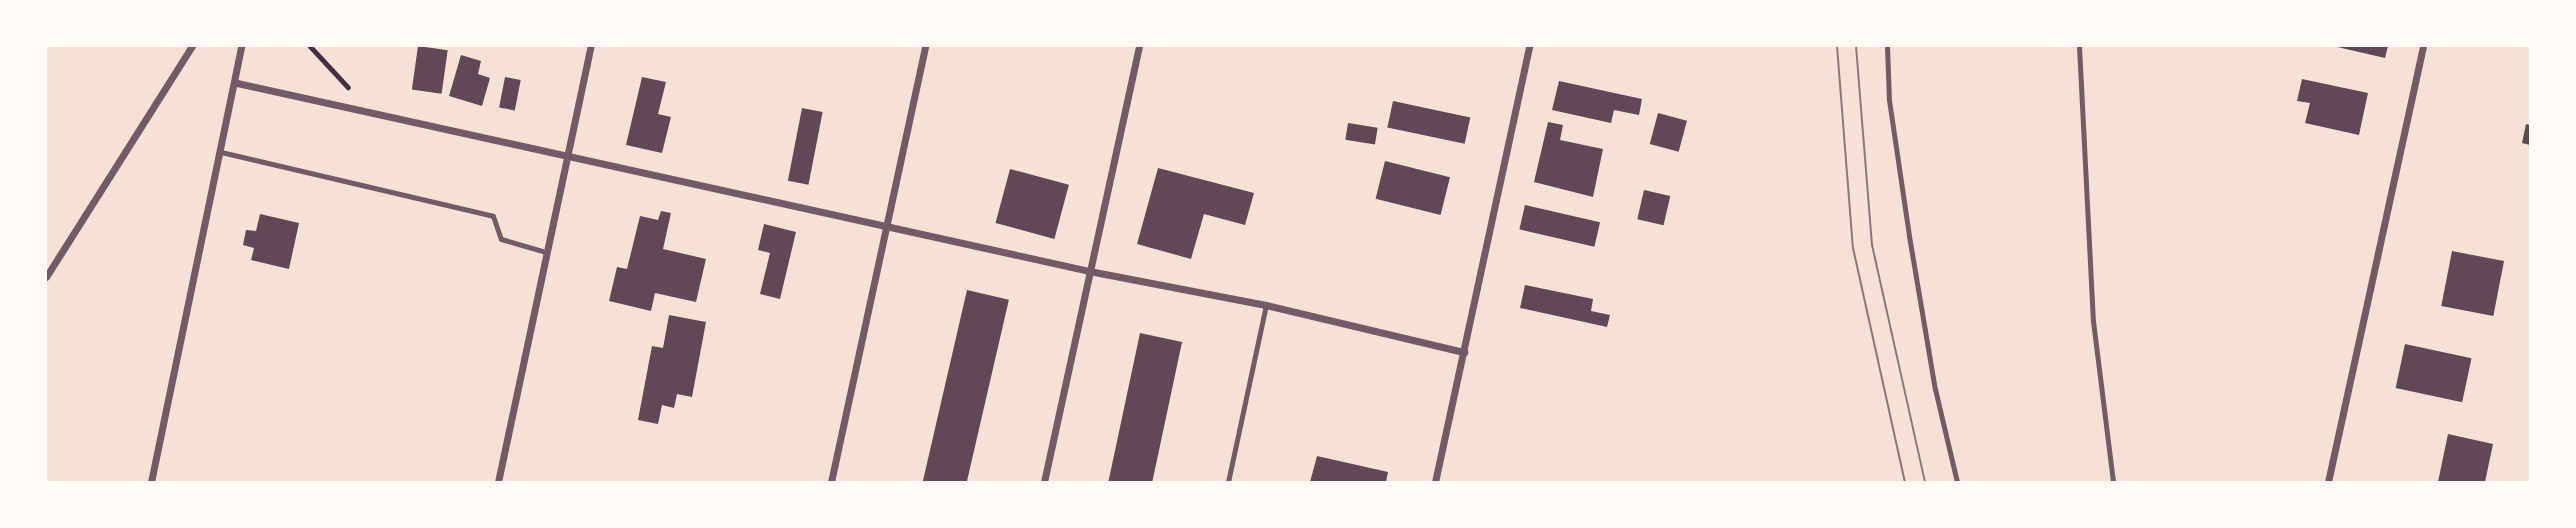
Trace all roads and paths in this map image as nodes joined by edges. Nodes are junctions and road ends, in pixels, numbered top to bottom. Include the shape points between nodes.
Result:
1 (192, 46) edge
2 (241, 46) edge
3 (310, 46) edge
4 (591, 46) edge
5 (925, 46) edge
6 (1139, 46) edge
7 (1529, 46) edge
8 (1887, 46) edge
9 (2079, 46) edge
10 (2423, 46) edge
11 (237, 83) junction
12 (348, 87) dead end
13 (222, 152) junction
14 (567, 158) junction
15 (886, 225) junction
16 (546, 252) junction
17 (1089, 271) junction
18 (46, 277) edge
19 (1266, 305) junction
20 (1464, 352) junction
21 (150, 482) edge
22 (498, 482) edge
23 (831, 482) edge
24 (1044, 482) edge
25 (1228, 482) edge
26 (1435, 482) edge
27 (1957, 482) edge
28 (2113, 482) edge
29 (2328, 482) edge

1 - 18 street
2 - 11 street
3 - 12 path
4 - 14 street
5 - 15 street
6 - 17 street
7 - 20 street
8 - 27 lane via 1889,100 1909,236 1935,390
9 - 28 lane via 2093,321
10 - 29 street
11 - 13 street
11 - 14 street
13 - 16 lane via 493,216 501,239
13 - 21 street
14 - 15 street
14 - 16 street
15 - 17 street
15 - 23 street
16 - 22 street
17 - 19 street
17 - 24 street
19 - 20 street
19 - 25 lane
20 - 26 street

